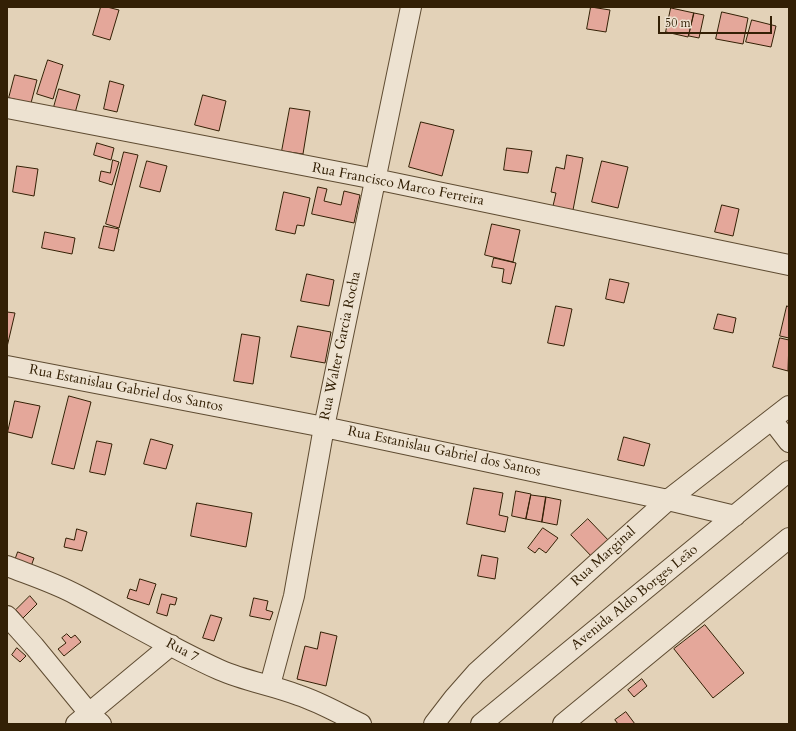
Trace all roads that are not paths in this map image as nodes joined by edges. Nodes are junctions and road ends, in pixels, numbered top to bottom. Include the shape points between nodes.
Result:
1 (411, 7) edge
2 (7, 108) edge
3 (375, 179) junction
4 (789, 265) edge
5 (7, 366) edge
6 (789, 406) edge
7 (772, 420) junction
8 (324, 427) junction
9 (789, 442) edge
10 (789, 471) edge
11 (668, 500) junction
12 (735, 516) junction
13 (789, 538) edge
14 (7, 566) edge
15 (7, 616) edge
16 (171, 645) junction
17 (270, 685) junction
18 (89, 720) edge
19 (361, 724) edge
20 (434, 724) edge
21 (481, 724) edge
22 (563, 724) edge

1 - 3 street, Rua Walter Garcia Rocha
2 - 3 street, Rua Francisco Marco Ferreira
3 - 4 street, Rua Francisco Marco Ferreira
3 - 8 street, Rua Walter Garcia Rocha
5 - 8 street, Rua Estanislau Gabriel dos Santos
6 - 7 street, Rua Marginal
7 - 9 street
7 - 11 street, Rua Marginal
8 - 11 street, Rua Estanislau Gabriel dos Santos
8 - 17 street, Rua Walter Garcia Rocha via 294,596
10 - 12 street, Avenida Aldo Borges Leão
11 - 12 street, Rua Estanislau Gabriel dos Santos
11 - 20 street, Rua Marginal via 476,673
12 - 21 street, Avenida Aldo Borges Leão
13 - 22 street
14 - 16 street, Rua 7 via 75,594
15 - 18 street via 34,646
16 - 17 street, Rua 7 via 232,675
16 - 18 street
17 - 19 street, Rua 7 via 299,695

